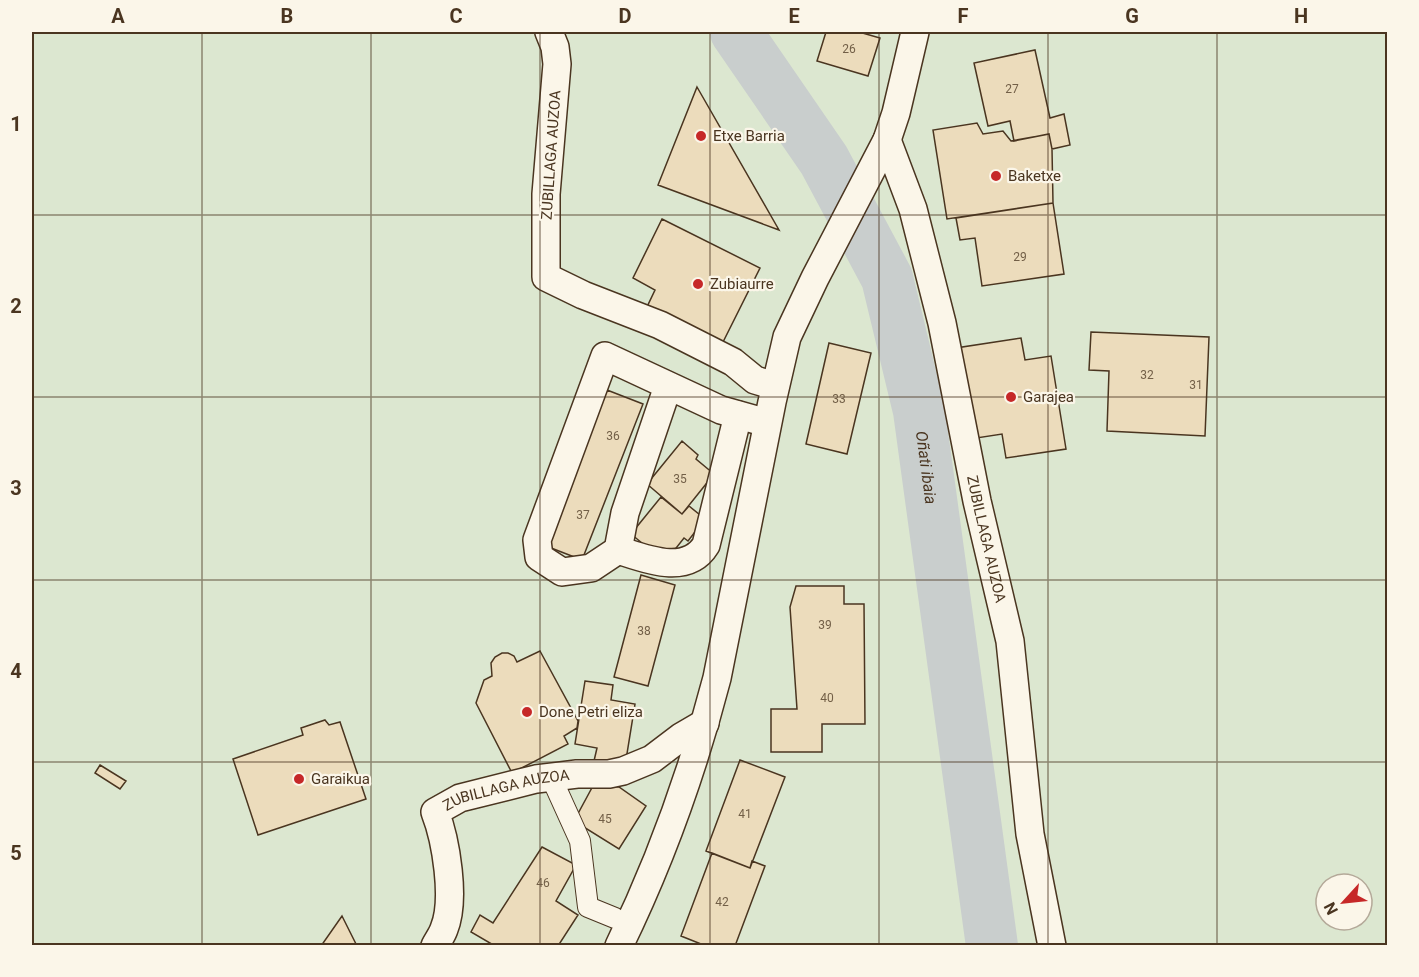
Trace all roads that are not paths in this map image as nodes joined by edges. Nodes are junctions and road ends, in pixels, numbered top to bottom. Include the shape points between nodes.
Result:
1 (549, 32) edge
2 (915, 32) edge
3 (887, 140) junction
4 (668, 386) junction
5 (775, 386) junction
6 (738, 415) junction
7 (767, 423) junction
8 (618, 550) junction
9 (705, 723) junction
10 (550, 777) junction
11 (615, 918) dead end
12 (435, 945) edge
13 (619, 945) edge
14 (1052, 945) edge

1 - 5 street, ZUBILLAGA AUZOA via 557,64 546,194 546,277 660,326 733,362 755,380
2 - 3 street
3 - 5 street via 787,337
3 - 14 street, ZUBILLAGA AUZOA via 913,209 937,303 1010,641 1029,834
4 - 6 street
4 - 8 street via 625,513
4 - 8 street via 605,356 537,540 539,557 562,572 591,568
5 - 7 street
6 - 7 street
6 - 8 street via 706,545 699,555 664,564
7 - 9 street
9 - 10 street, ZUBILLAGA AUZOA via 652,759 623,771
9 - 13 street via 684,790
10 - 11 street via 580,841 588,907
10 - 12 street, ZUBILLAGA AUZOA via 460,798 435,812 443,831 448,866 445,927

